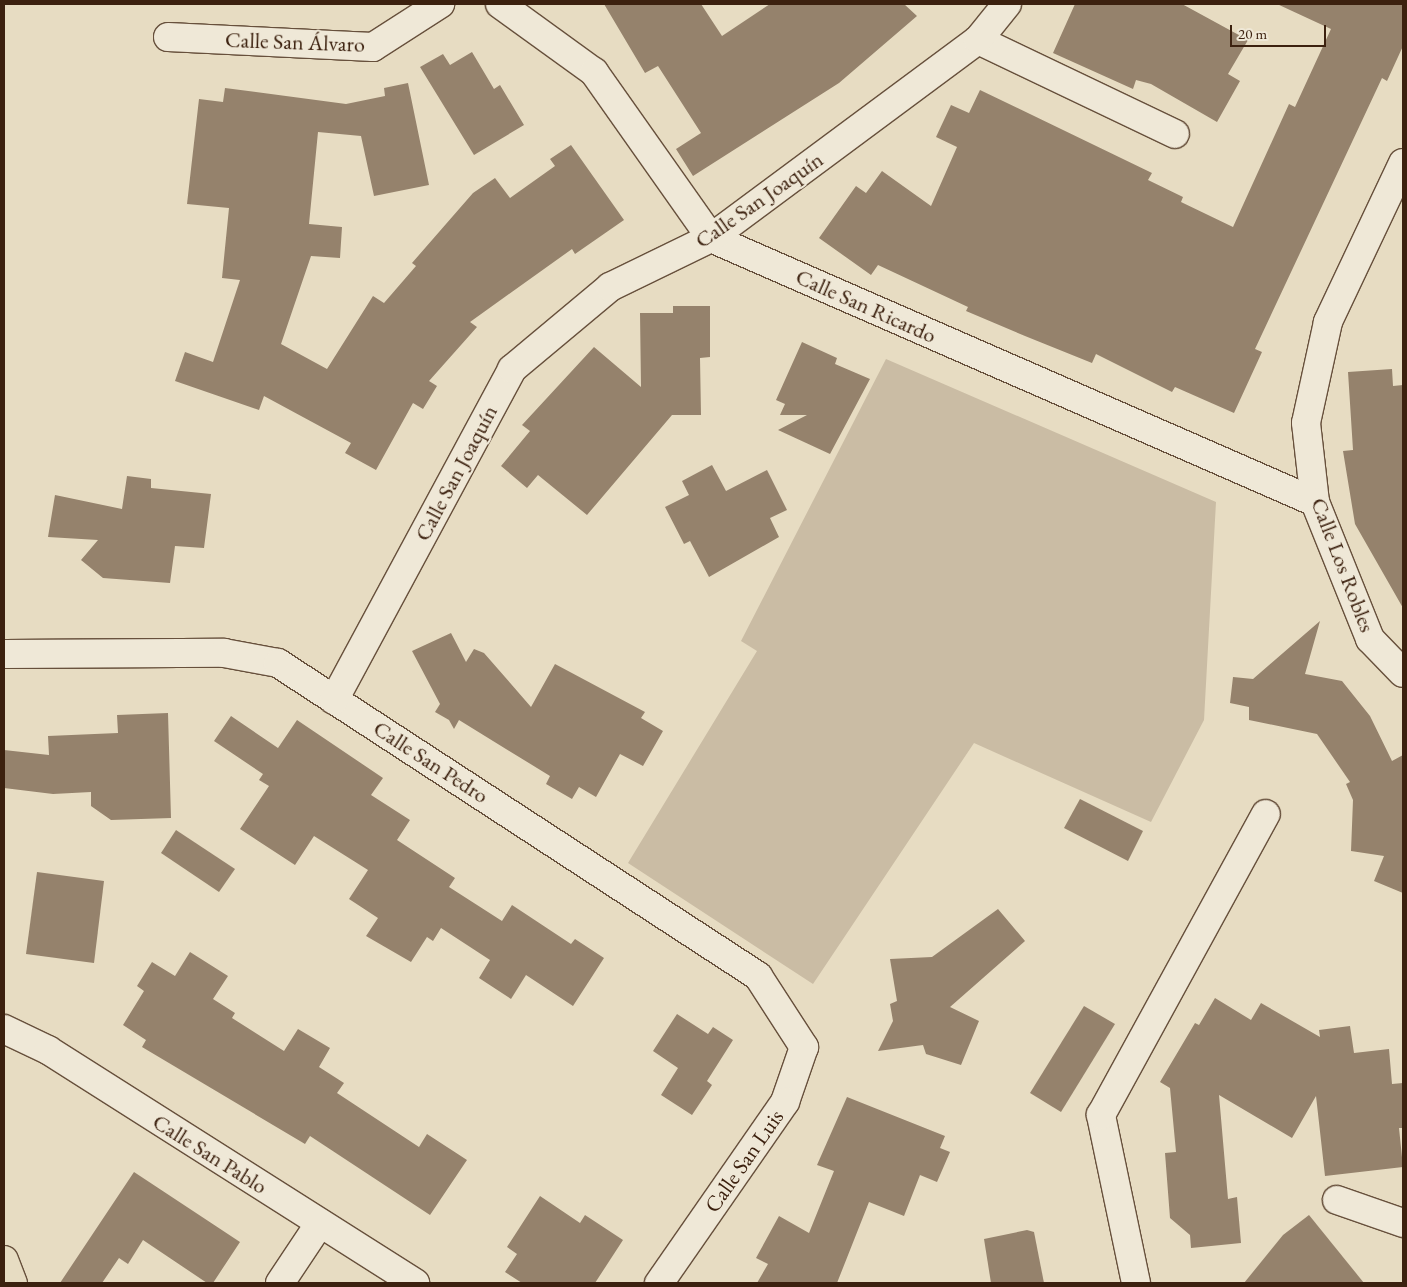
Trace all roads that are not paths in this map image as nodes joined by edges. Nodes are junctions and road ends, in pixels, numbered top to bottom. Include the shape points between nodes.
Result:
1 (440, 4) edge
2 (500, 4) edge
3 (1007, 4) edge
4 (168, 37) dead end
5 (978, 40) junction
6 (1175, 134) dead end
7 (1403, 163) edge
8 (711, 238) junction
9 (1315, 502) junction
10 (4, 654) edge
11 (1403, 673) edge
12 (334, 700) junction
13 (1266, 814) dead end
14 (4, 1029) edge
15 (794, 1032) joint
16 (1338, 1200) dead end
17 (320, 1223) junction
18 (1403, 1223) edge
19 (4, 1260) edge
20 (14, 1283) edge
21 (280, 1283) edge
22 (415, 1283) edge
23 (659, 1283) edge
24 (1136, 1283) edge

1 - 4 street, Calle San Álvaro via 373,47
2 - 8 street via 594,72
3 - 5 street, Calle San Joaquín
5 - 6 street
5 - 8 street, Calle San Joaquín
7 - 9 street, Calle Los Robles via 1328,322 1306,423
8 - 9 street, Calle San Ricardo
8 - 12 street, Calle San Joaquín via 610,287 512,369
9 - 11 street, Calle Los Robles via 1370,639
10 - 12 street, Calle San Pedro via 224,652 278,663
12 - 15 street, Calle San Pedro via 758,976
13 - 24 street via 1101,1115
14 - 17 street, Calle San Pablo via 48,1050
15 - 23 street, Calle San Luis via 804,1047 784,1102
16 - 18 street
17 - 21 street
17 - 22 street, Calle San Pablo
19 - 20 highway

